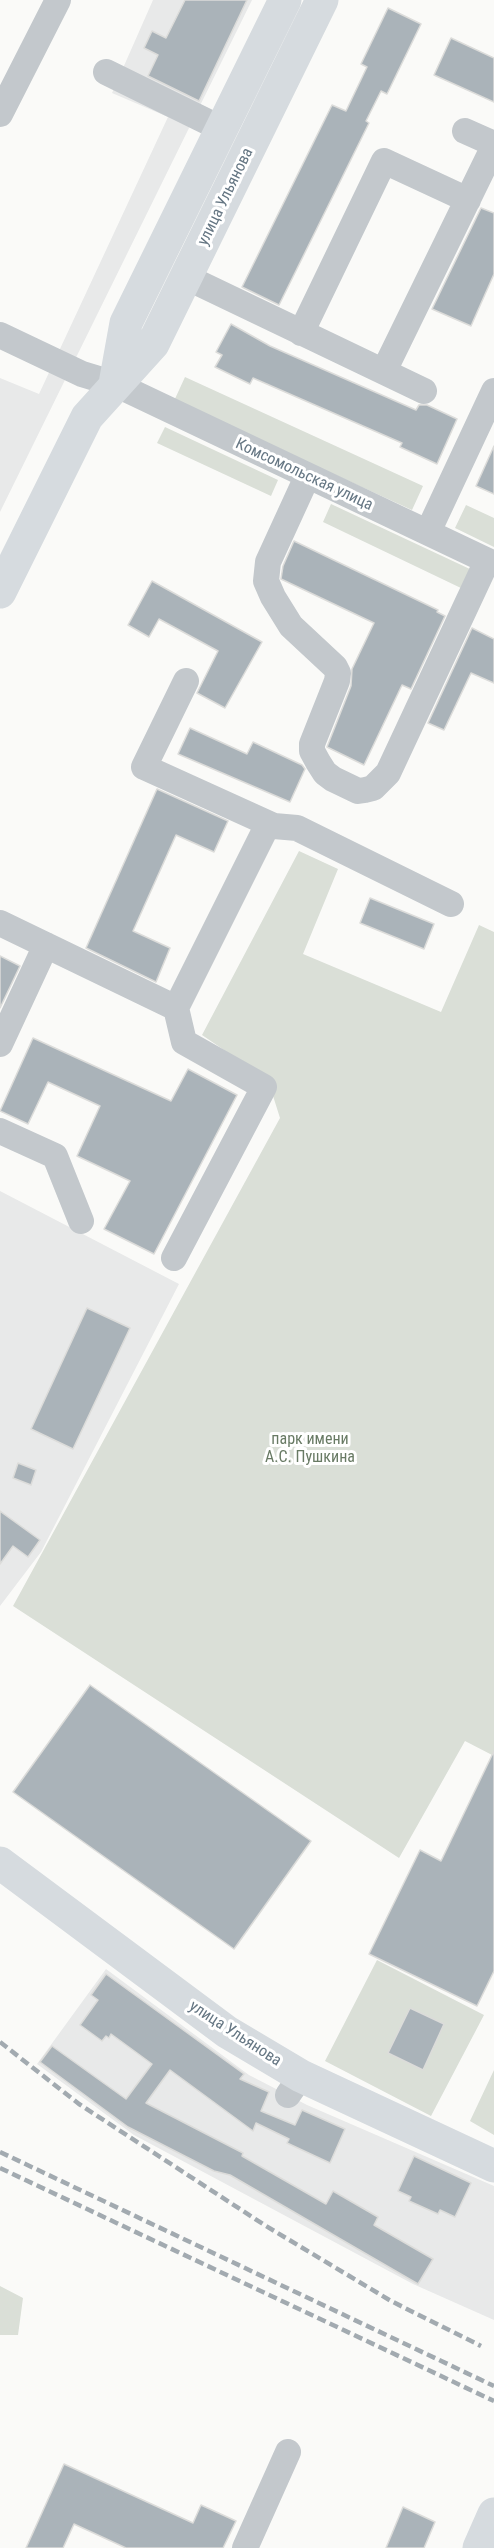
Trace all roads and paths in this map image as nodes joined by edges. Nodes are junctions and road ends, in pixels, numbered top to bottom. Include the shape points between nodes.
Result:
1 (58, 0) edge
2 (285, 0) edge
3 (322, 0) edge
4 (106, 72) dead end
5 (0, 114) edge
6 (222, 129) junction
7 (465, 131) dead end
8 (494, 145) edge
9 (468, 200) junction
10 (186, 277) junction
11 (301, 333) junction
12 (0, 335) edge
13 (384, 371) junction
14 (115, 384) junction
15 (424, 391) dead end
16 (494, 391) edge
17 (308, 477) junction
18 (428, 532) junction
19 (490, 562) edge
20 (0, 592) edge
21 (186, 681) dead end
22 (268, 824) junction
23 (450, 904) dead end
24 (0, 923) edge
25 (45, 945) junction
26 (176, 1008) junction
27 (0, 1044) edge
28 (0, 1131) edge
29 (81, 1221) dead end
30 (174, 1258) dead end
31 (0, 1863) edge
32 (494, 2166) edge
33 (288, 2452) dead end
34 (494, 2514) edge
35 (245, 2548) edge
36 (478, 2548) edge

1 - 5 street
2 - 6 main road, улица Ульянова
3 - 10 main road, улица Ульянова
4 - 6 street
6 - 14 main road, улица Ульянова via 126,323
7 - 8 street
8 - 9 street
9 - 11 street via 384,161
9 - 13 street
10 - 11 street
10 - 14 main road, улица Ульянова via 153,344
11 - 13 street
12 - 14 street, Комсомольская улица via 82,374
13 - 15 street
14 - 17 street, Комсомольская улица
14 - 20 main road, улица Ульянова via 87,417
16 - 18 street
17 - 18 street, Комсомольская улица
17 - 19 street via 268,562 266,581 291,626 338,673 312,744 318,762 333,779 365,790 373,788 388,773
18 - 19 street, Комсомольская улица
21 - 22 street via 144,767
22 - 23 street via 297,828
22 - 26 street
24 - 25 street
25 - 26 street
25 - 27 street
26 - 30 street via 184,1042 264,1088
28 - 29 street via 55,1156
31 - 32 main road, улица Ульянова via 295,2085
33 - 35 street
34 - 36 main road

